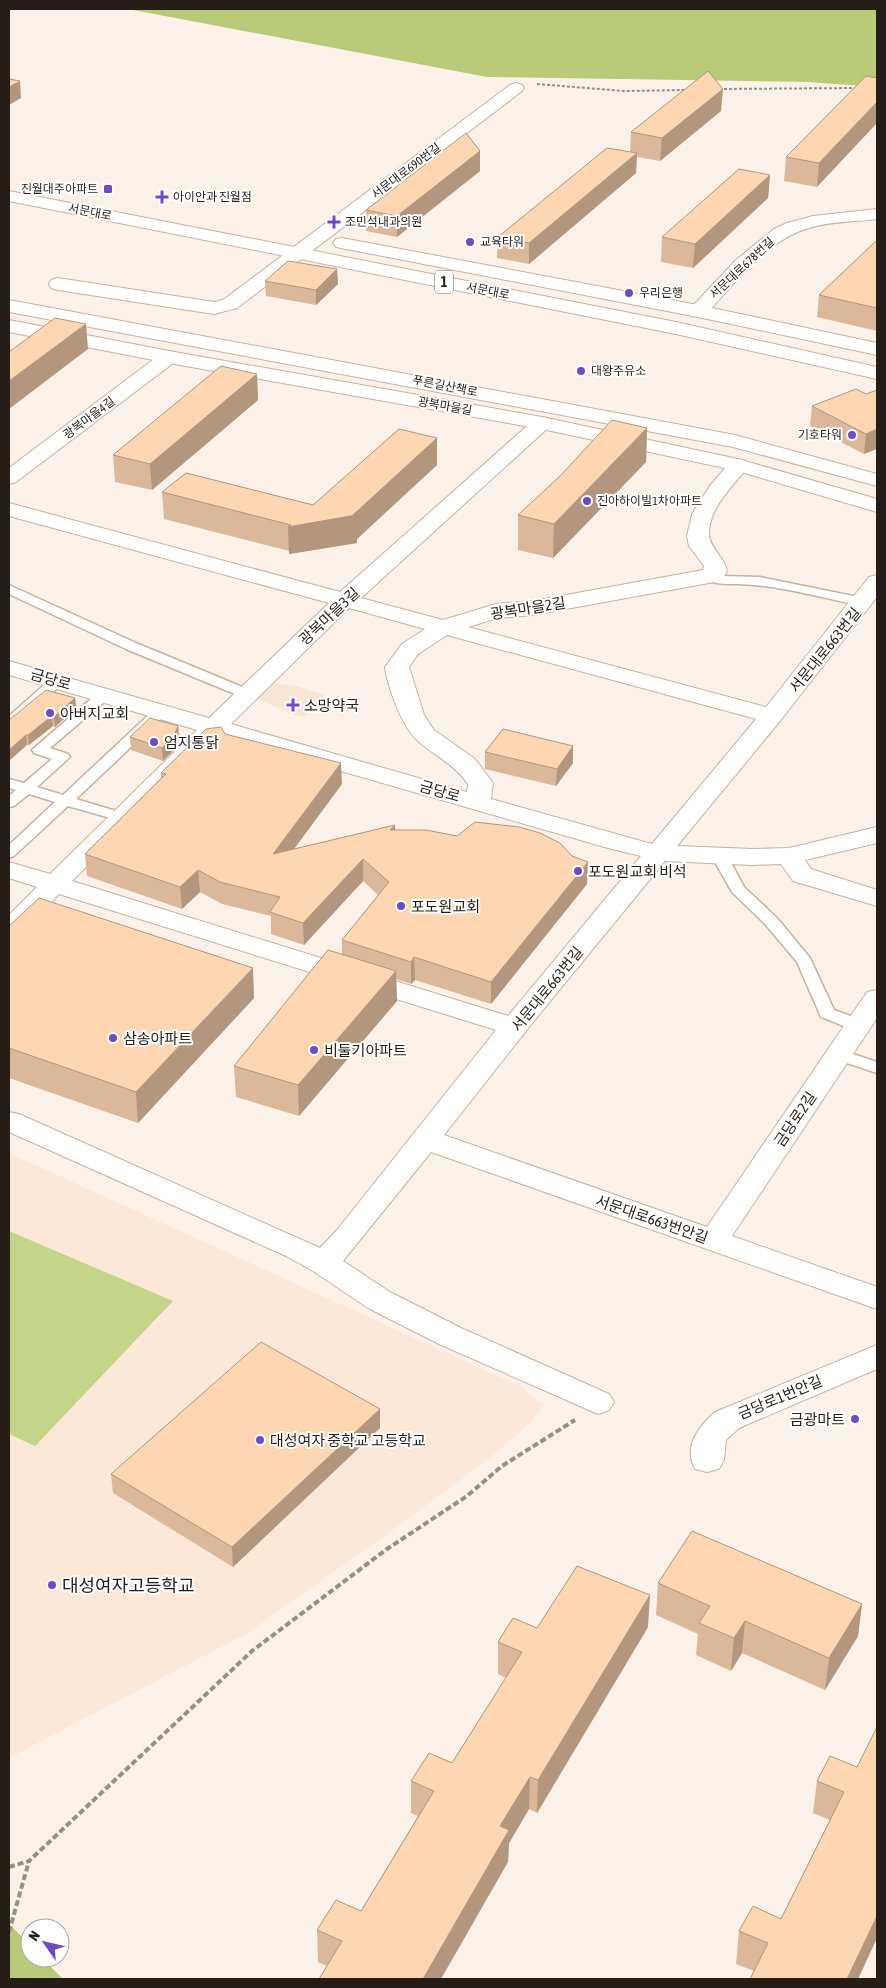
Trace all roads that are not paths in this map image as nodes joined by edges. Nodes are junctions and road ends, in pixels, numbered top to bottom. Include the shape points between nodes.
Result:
1 (516, 88) road end
2 (9, 196) edge
3 (877, 214) edge
4 (297, 234) dead end
5 (317, 238) junction
6 (296, 253) junction
7 (58, 284) dead end
8 (9, 306) edge
9 (698, 311) junction
10 (9, 326) edge
11 (877, 350) edge
12 (169, 357) junction
13 (877, 373) edge
14 (542, 423) junction
15 (738, 465) junction
16 (9, 478) edge
17 (877, 480) edge
18 (877, 506) edge
19 (9, 509) edge
20 (709, 576) junction
21 (877, 582) edge
22 (9, 589) edge
23 (344, 600) junction
24 (863, 602) junction
25 (443, 627) junction
26 (12, 672) edge
27 (57, 681) junction
28 (247, 694) junction
29 (104, 695) junction
30 (161, 711) junction
31 (771, 716) junction
32 (9, 723) edge
33 (214, 726) junction
34 (9, 783) edge
35 (25, 788) junction
36 (67, 800) junction
37 (478, 802) junction
38 (9, 803) edge
39 (121, 817) junction
40 (877, 835) edge
41 (9, 853) edge
42 (659, 853) junction
43 (719, 856) junction
44 (789, 856) junction
45 (9, 870) edge
46 (55, 884) junction
47 (877, 898) edge
48 (9, 930) edge
49 (877, 998) edge
50 (858, 1025) junction
51 (515, 1027) junction
52 (838, 1054) junction
53 (877, 1068) edge
54 (9, 1121) edge
55 (427, 1140) junction
56 (713, 1241) junction
57 (324, 1263) junction
58 (877, 1298) edge
59 (877, 1356) edge
60 (598, 1402) road end
61 (707, 1460) dead end

1 - 5 street, 서문대로690번길
2 - 6 street, 서문대로 / 1
3 - 9 street, 서문대로678번길 via 814,222 785,231 760,249
4 - 5 street, 서문대로 / 1
5 - 6 street, 서문대로690번길
5 - 9 street, 서문대로 / 1
6 - 7 street, 서문대로690번길 via 230,304 214,308
6 - 13 street, 서문대로 / 1 via 686,330
8 - 17 street, 푸른길산책로 via 735,441
9 - 11 street, 서문대로 / 1
10 - 12 street, 광복마을길
12 - 14 street, 광복마을길
12 - 16 street, 광복마을4길
14 - 15 street, 광복마을길
14 - 23 street, 광복마을3길
15 - 18 street, 광복마을길
15 - 20 street via 710,501 697,530 700,548 715,564 716,570
19 - 23 street
20 - 24 lane via 721,580 760,581
20 - 25 street, 광복마을2길 via 533,608 496,611
21 - 24 street, 서문대로663번길
22 - 28 lane via 131,646
23 - 25 street
23 - 28 street, 광복마을3길
24 - 31 street, 서문대로663번길
25 - 31 street
25 - 37 street, 광복마을2길 via 410,649 397,667 398,676 412,715 425,734 466,764 481,783
26 - 27 street, 금당로
27 - 29 street, 금당로
27 - 32 lane
28 - 33 street, 광복마을3길
29 - 30 street, 금당로
29 - 35 lane via 39,750 63,757
30 - 33 street, 금당로
30 - 36 lane
31 - 42 street, 서문대로663번길
33 - 37 street, 금당로
33 - 39 street, 광복마을3길
34 - 35 lane
35 - 36 lane
35 - 38 lane
36 - 39 lane
36 - 41 lane
37 - 42 street, 금당로
39 - 46 street, 광복마을3길
40 - 44 street, 금당로
42 - 43 street, 금당로
42 - 51 street, 서문대로663번길
43 - 44 street, 금당로
43 - 50 lane via 737,890 770,921 804,961 828,1013
44 - 47 street via 802,875
45 - 46 street
46 - 48 street, 광복마을3길
46 - 51 street
49 - 50 street, 금당로2길
50 - 52 street, 금당로2길
51 - 55 street, 서문대로663번길
52 - 53 lane
52 - 56 street, 금당로2길
54 - 57 street
55 - 56 street, 서문대로663번안길
55 - 57 street, 서문대로663번길
56 - 58 street, 서문대로663번안길
57 - 60 street via 379,1300 450,1336
59 - 61 street, 금당로1번안길 via 727,1420 711,1433

